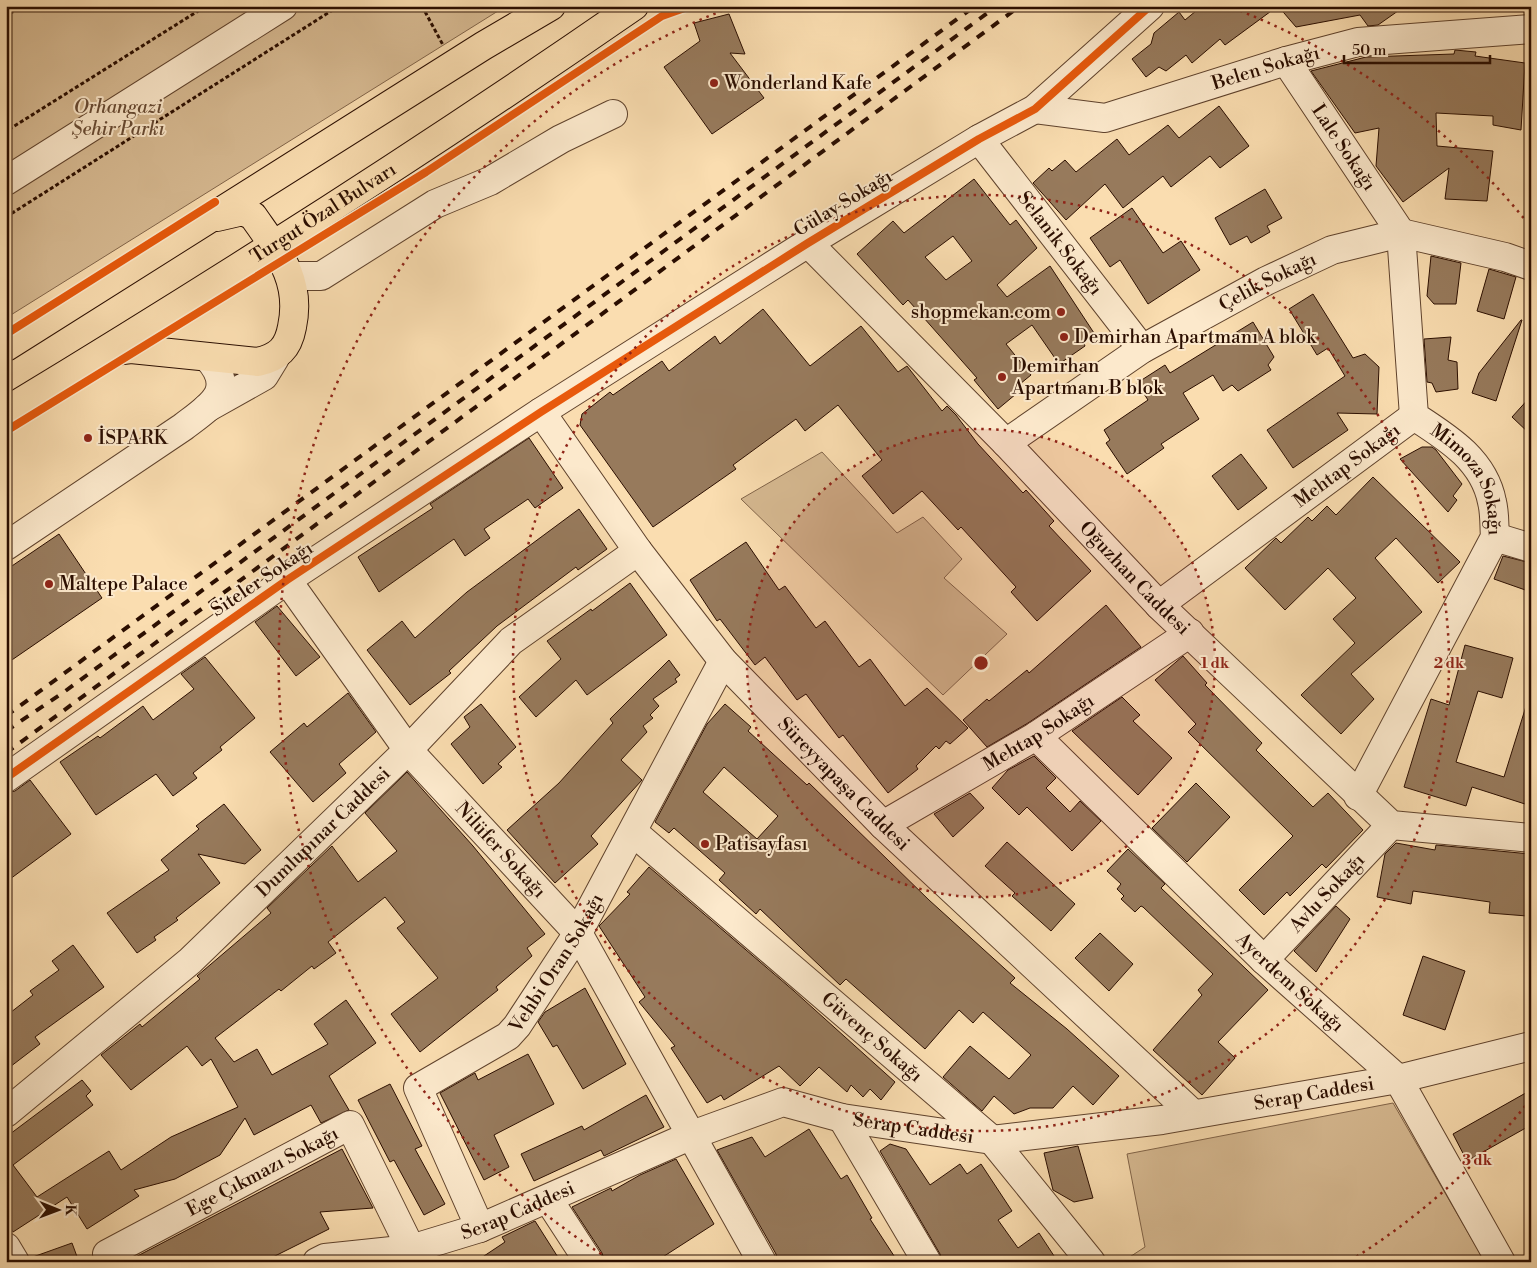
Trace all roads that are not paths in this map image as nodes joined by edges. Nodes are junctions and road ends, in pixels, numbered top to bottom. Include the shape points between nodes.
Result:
1 (283, 6) edge
2 (551, 6) edge
3 (634, 6) edge
4 (1150, 6) edge
5 (1531, 29) edge
6 (1286, 61) junction
7 (1035, 109) junction
8 (613, 114) dead end
9 (979, 139) junction
10 (6, 181) edge
11 (207, 221) junction
12 (1401, 233) junction
13 (808, 243) junction
14 (273, 245) junction
15 (1531, 266) edge
16 (290, 276) junction
17 (6, 347) edge
18 (1142, 349) junction
19 (102, 352) junction
20 (208, 358) junction
21 (275, 358) junction
22 (206, 409) junction
23 (6, 411) edge
24 (541, 412) junction
25 (1414, 416) junction
26 (183, 427) junction
27 (1006, 443) junction
28 (1495, 537) junction
29 (6, 546) edge
30 (1531, 548) edge
31 (638, 550) junction
32 (6, 558) edge
33 (287, 580) junction
34 (1160, 605) junction
35 (1190, 633) junction
36 (723, 661) junction
37 (1036, 736) junction
38 (408, 750) junction
39 (6, 778) edge
40 (1358, 796) junction
41 (1391, 824) junction
42 (883, 825) junction
43 (634, 832) junction
44 (1531, 838) edge
45 (578, 933) junction
46 (1264, 960) junction
47 (1531, 1046) edge
48 (1398, 1079) junction
49 (6, 1114) edge
50 (1193, 1114) junction
51 (842, 1118) junction
52 (692, 1135) junction
53 (992, 1140) junction
54 (548, 1199) junction
55 (480, 1228) junction
56 (6, 1248) edge
57 (411, 1249) junction
58 (107, 1254) dead end
59 (15, 1262) edge
60 (317, 1262) edge
61 (590, 1262) edge
62 (762, 1262) edge
63 (927, 1262) edge
64 (1091, 1262) edge
65 (1501, 1262) edge

1 - 10 street
2 - 11 highway
3 - 14 highway, Turgut Özal Bulvarı
4 - 7 street, Gülay Sokağı
5 - 6 street, Belen Sokağı via 1358,42
6 - 7 street, Belen Sokağı via 1105,118
6 - 12 street, Lale Sokağı
7 - 9 street, Gülay Sokağı
8 - 16 street via 490,181 435,204 321,276
9 - 13 street, Gülay Sokağı
9 - 18 street, Selanik Sokağı
11 - 14 highway via 243,211 253,216
11 - 17 highway
12 - 15 street, Çelik Sokağı
12 - 18 street, Çelik Sokağı via 1332,250 1266,281
12 - 25 street, Mimoza Sokağı
13 - 24 street, Gülay Sokağı
13 - 27 street, Oğuzhan Caddesi
14 - 16 highway
14 - 19 highway, Turgut Özal Bulvarı
16 - 21 highway via 296,298 291,335
18 - 27 street, Çelik Sokağı
19 - 20 highway via 131,349
19 - 23 highway, Turgut Özal Bulvarı
20 - 21 highway via 258,362
20 - 22 street via 217,368 222,383 217,398
21 - 22 street via 264,376
22 - 26 street
24 - 31 street, Süreyyapaşa Caddesi
24 - 33 street, Siteler Sokağı
25 - 28 street, Mimoza Sokağı via 1453,442 1481,472 1492,502
25 - 34 street, Mehtap Sokağı
26 - 29 street
26 - 32 street via 155,457
27 - 34 street, Oğuzhan Caddesi
28 - 30 street
28 - 40 street, Mimoza Sokağı
31 - 36 street, Süreyyapaşa Caddesi
31 - 38 street, Dumlupınar Caddesi via 511,641
33 - 38 street, Nilüfer Sokağı
33 - 39 street, Siteler Sokağı
34 - 35 street, Oğuzhan Caddesi
35 - 37 street, Mehtap Sokağı
35 - 40 street, Oğuzhan Caddesi
36 - 42 street, Süreyyapaşa Caddesi
36 - 43 street, Vehbi Oran Sokağı
37 - 42 street, Mehtap Sokağı
37 - 46 street, Ayerdem Sokağı
38 - 45 street, Nilüfer Sokağı
38 - 49 street, Dumlupınar Caddesi via 190,960
40 - 41 street, Oğuzhan Caddesi
41 - 44 street
41 - 46 street, Avlu Sokağı
42 - 50 street, Süreyyapaşa Caddesi
43 - 45 street, Vehbi Oran Sokağı
43 - 53 street, Güvenç Sokağı
45 - 52 street, Nilüfer Sokağı
45 - 55 street, Vehbi Oran Sokağı via 512,1032 418,1088
46 - 48 street, Ayerdem Sokağı
47 - 48 street, Serap Caddesi
48 - 50 street, Serap Caddesi
48 - 65 street, Ayerdem Sokağı
50 - 53 street, Serap Caddesi
51 - 52 street, Serap Caddesi via 783,1102
51 - 53 street, Serap Caddesi
51 - 63 street
52 - 54 street, Serap Caddesi
52 - 62 street, Nilüfer Sokağı
53 - 64 street, Güvenç Sokağı
54 - 55 street, Serap Caddesi
54 - 61 street
55 - 57 street, Serap Caddesi
56 - 59 street
57 - 58 street, Ege Çıkmazı Sokağı via 350,1125
57 - 60 street, Serap Caddesi via 325,1258

